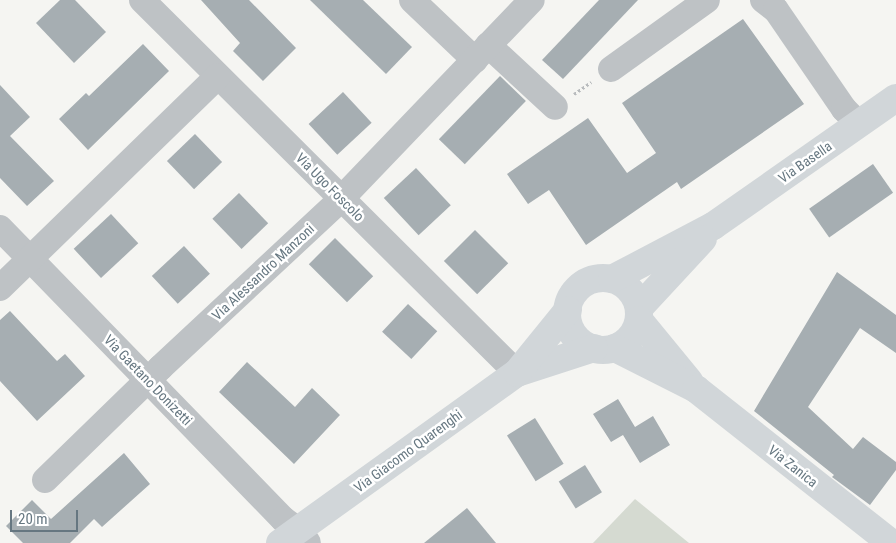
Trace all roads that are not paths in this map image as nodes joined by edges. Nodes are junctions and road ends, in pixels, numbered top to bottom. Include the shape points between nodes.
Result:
1 (142, 0) edge
2 (412, 0) edge
3 (532, 0) edge
4 (707, 0) edge
5 (764, 0) edge
6 (481, 53) junction
7 (610, 69) road end
8 (218, 76) junction
9 (896, 98) edge
10 (555, 107) road end
11 (859, 124) junction
12 (342, 198) junction
13 (713, 226) junction
14 (0, 228) edge
15 (29, 258) junction
16 (612, 279) junction
17 (0, 288) edge
18 (568, 310) junction
19 (639, 314) junction
20 (605, 348) junction
21 (517, 373) junction
22 (147, 381) junction
23 (696, 389) junction
24 (45, 480) dead end
25 (296, 538) edge
26 (891, 543) edge

1 - 8 street, Via Ugo Foscolo
2 - 6 street
3 - 6 street, Via Alessandro Manzoni
4 - 7 street
5 - 11 street via 776,10 844,109
6 - 10 street
6 - 12 street, Via Alessandro Manzoni
8 - 12 street, Via Ugo Foscolo
8 - 15 street
9 - 11 street, Via Basella
11 - 13 street, Via Basella
12 - 21 street, Via Ugo Foscolo
12 - 22 street, Via Alessandro Manzoni
13 - 16 street, Via Basella
13 - 19 street, Via Basella
14 - 15 street, Via Gaetano Donizetti
15 - 17 street
15 - 22 street, Via Gaetano Donizetti
16 - 18 street via 588,281 574,293
16 - 19 street via 630,290
18 - 20 street via 571,330 577,338
18 - 21 street, Via Giacomo Quarenghi
19 - 20 street via 631,337
19 - 23 street, Via Zanica
20 - 21 street, Via Giacomo Quarenghi
20 - 23 street, Via Zanica
21 - 25 street, Via Giacomo Quarenghi
22 - 24 street, Via Alessandro Manzoni
22 - 25 street, Via Gaetano Donizetti via 283,519
23 - 26 street, Via Zanica

